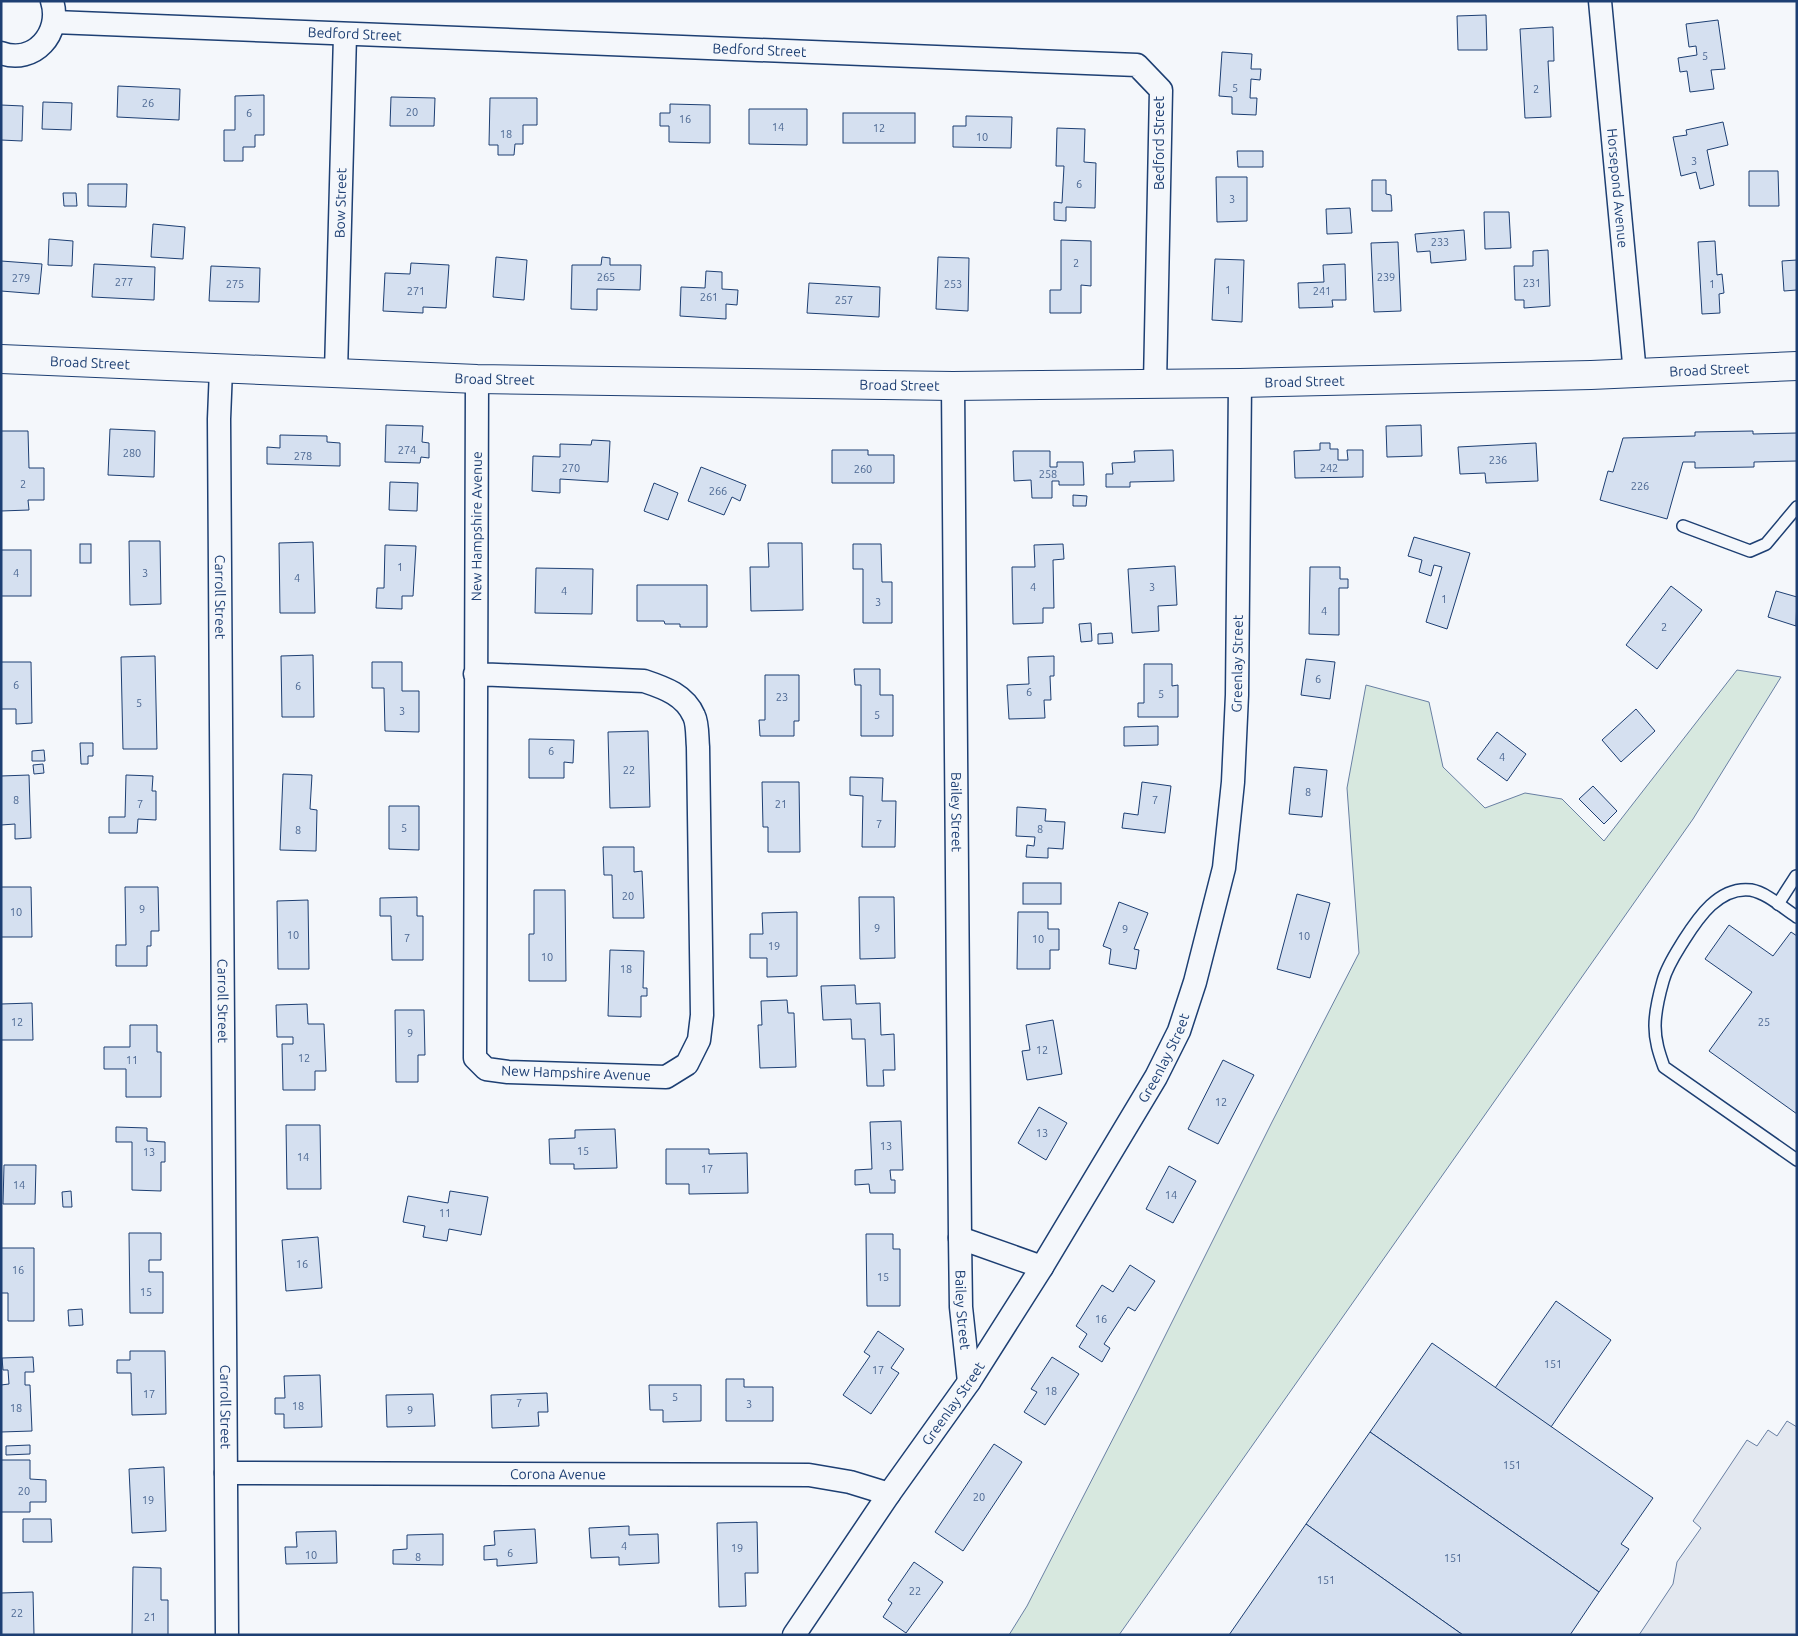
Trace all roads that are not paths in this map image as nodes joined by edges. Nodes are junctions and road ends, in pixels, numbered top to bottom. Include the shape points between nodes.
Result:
1 (1600, 1) edge
2 (53, 12) edge
3 (345, 35) junction
4 (1, 53) edge
5 (1, 359) edge
6 (1797, 366) edge
7 (222, 369) junction
8 (336, 372) junction
9 (1635, 374) junction
10 (477, 379) junction
11 (1240, 383) junction
12 (1155, 384) junction
13 (953, 386) junction
14 (1797, 507) edge
15 (1683, 526) dead end
16 (475, 674) junction
17 (1796, 875) edge
18 (1778, 904) junction
19 (1797, 918) edge
20 (1797, 1160) edge
21 (960, 1238) junction
22 (1042, 1267) junction
23 (969, 1382) junction
24 (226, 1474) junction
25 (888, 1494) junction
26 (227, 1635) edge
27 (794, 1635) edge

1 - 9 street, Horsepond Avenue
2 - 3 street, Bedford Street
2 - 4 street, Bedford Street via 50,35 42,46 17,56
3 - 8 street, Bow Street
3 - 12 street, Bedford Street via 1137,65 1161,90
5 - 7 main road, Broad Street
6 - 9 main road, Broad Street
7 - 8 main road, Broad Street
7 - 24 street, Carroll Street via 219,429
8 - 10 main road, Broad Street
9 - 11 main road, Broad Street
10 - 13 main road, Broad Street
10 - 16 street, New Hampshire Avenue
11 - 12 main road, Broad Street
11 - 22 street, Greenlay Street via 1237,695 1233,782 1224,868 1179,1031 1156,1077
12 - 13 main road, Broad Street
13 - 21 street, Bailey Street
14 - 15 lane via 1766,544 1750,551
16 - 16 street, New Hampshire Avenue via 475,1058 486,1069 508,1072 666,1077 687,1064 699,1040 702,1015 695,717 683,699 644,681
17 - 18 lane
18 - 19 lane
18 - 20 lane via 1750,890 1734,892 1720,897 1698,918 1663,979 1655,1026 1664,1067
21 - 22 street
21 - 23 street, Bailey Street via 961,1307
22 - 23 street, Greenlay Street
23 - 25 street, Greenlay Street
24 - 25 street, Corona Avenue via 808,1475 850,1482
24 - 26 street, Carroll Street
25 - 27 street, Greenlay Street

